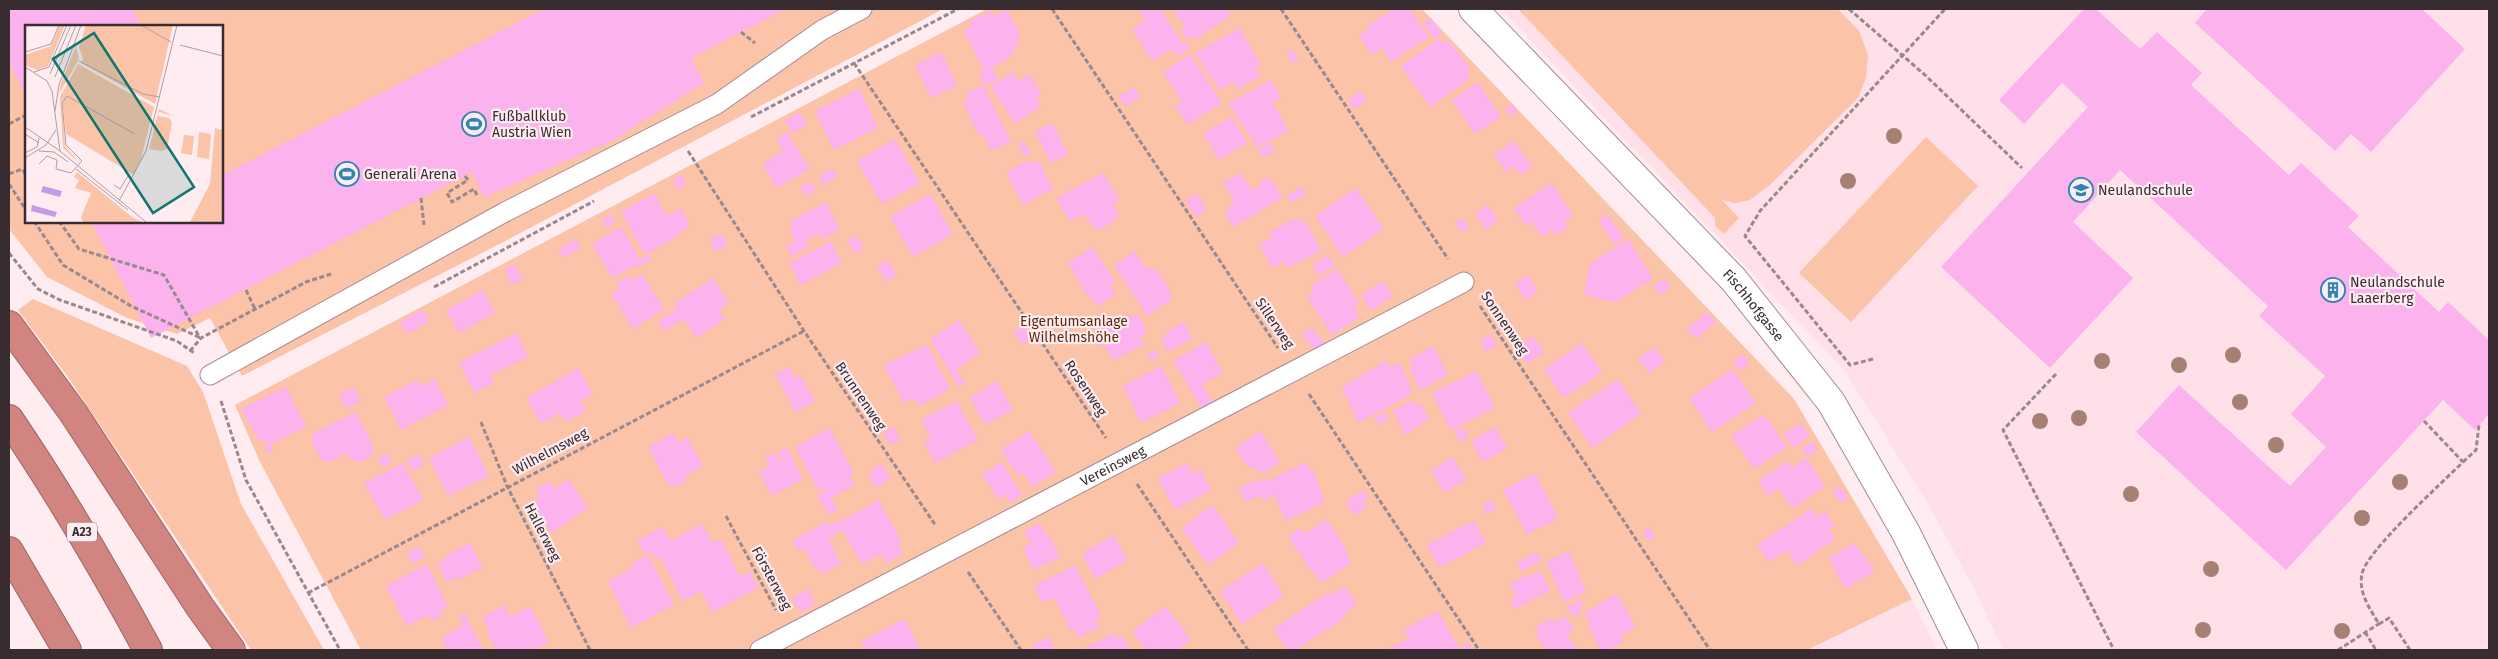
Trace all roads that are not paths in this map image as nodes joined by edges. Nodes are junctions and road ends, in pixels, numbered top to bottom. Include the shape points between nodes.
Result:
1 (862, 9) edge
2 (1473, 9) edge
3 (1464, 282) road end
4 (9, 325) edge
5 (210, 375) road end
6 (9, 419) edge
7 (9, 551) edge
8 (67, 650) edge
9 (148, 650) edge
10 (231, 650) edge
11 (760, 650) edge
12 (1964, 650) edge

1 - 5 lane via 822,30 716,104 505,212
2 - 12 street, Fischhofgasse via 1734,280 1831,402 1906,533
3 - 11 lane, Vereinsweg
4 - 10 highway via 74,414
6 - 9 highway, A23 via 102,564
7 - 8 highway

